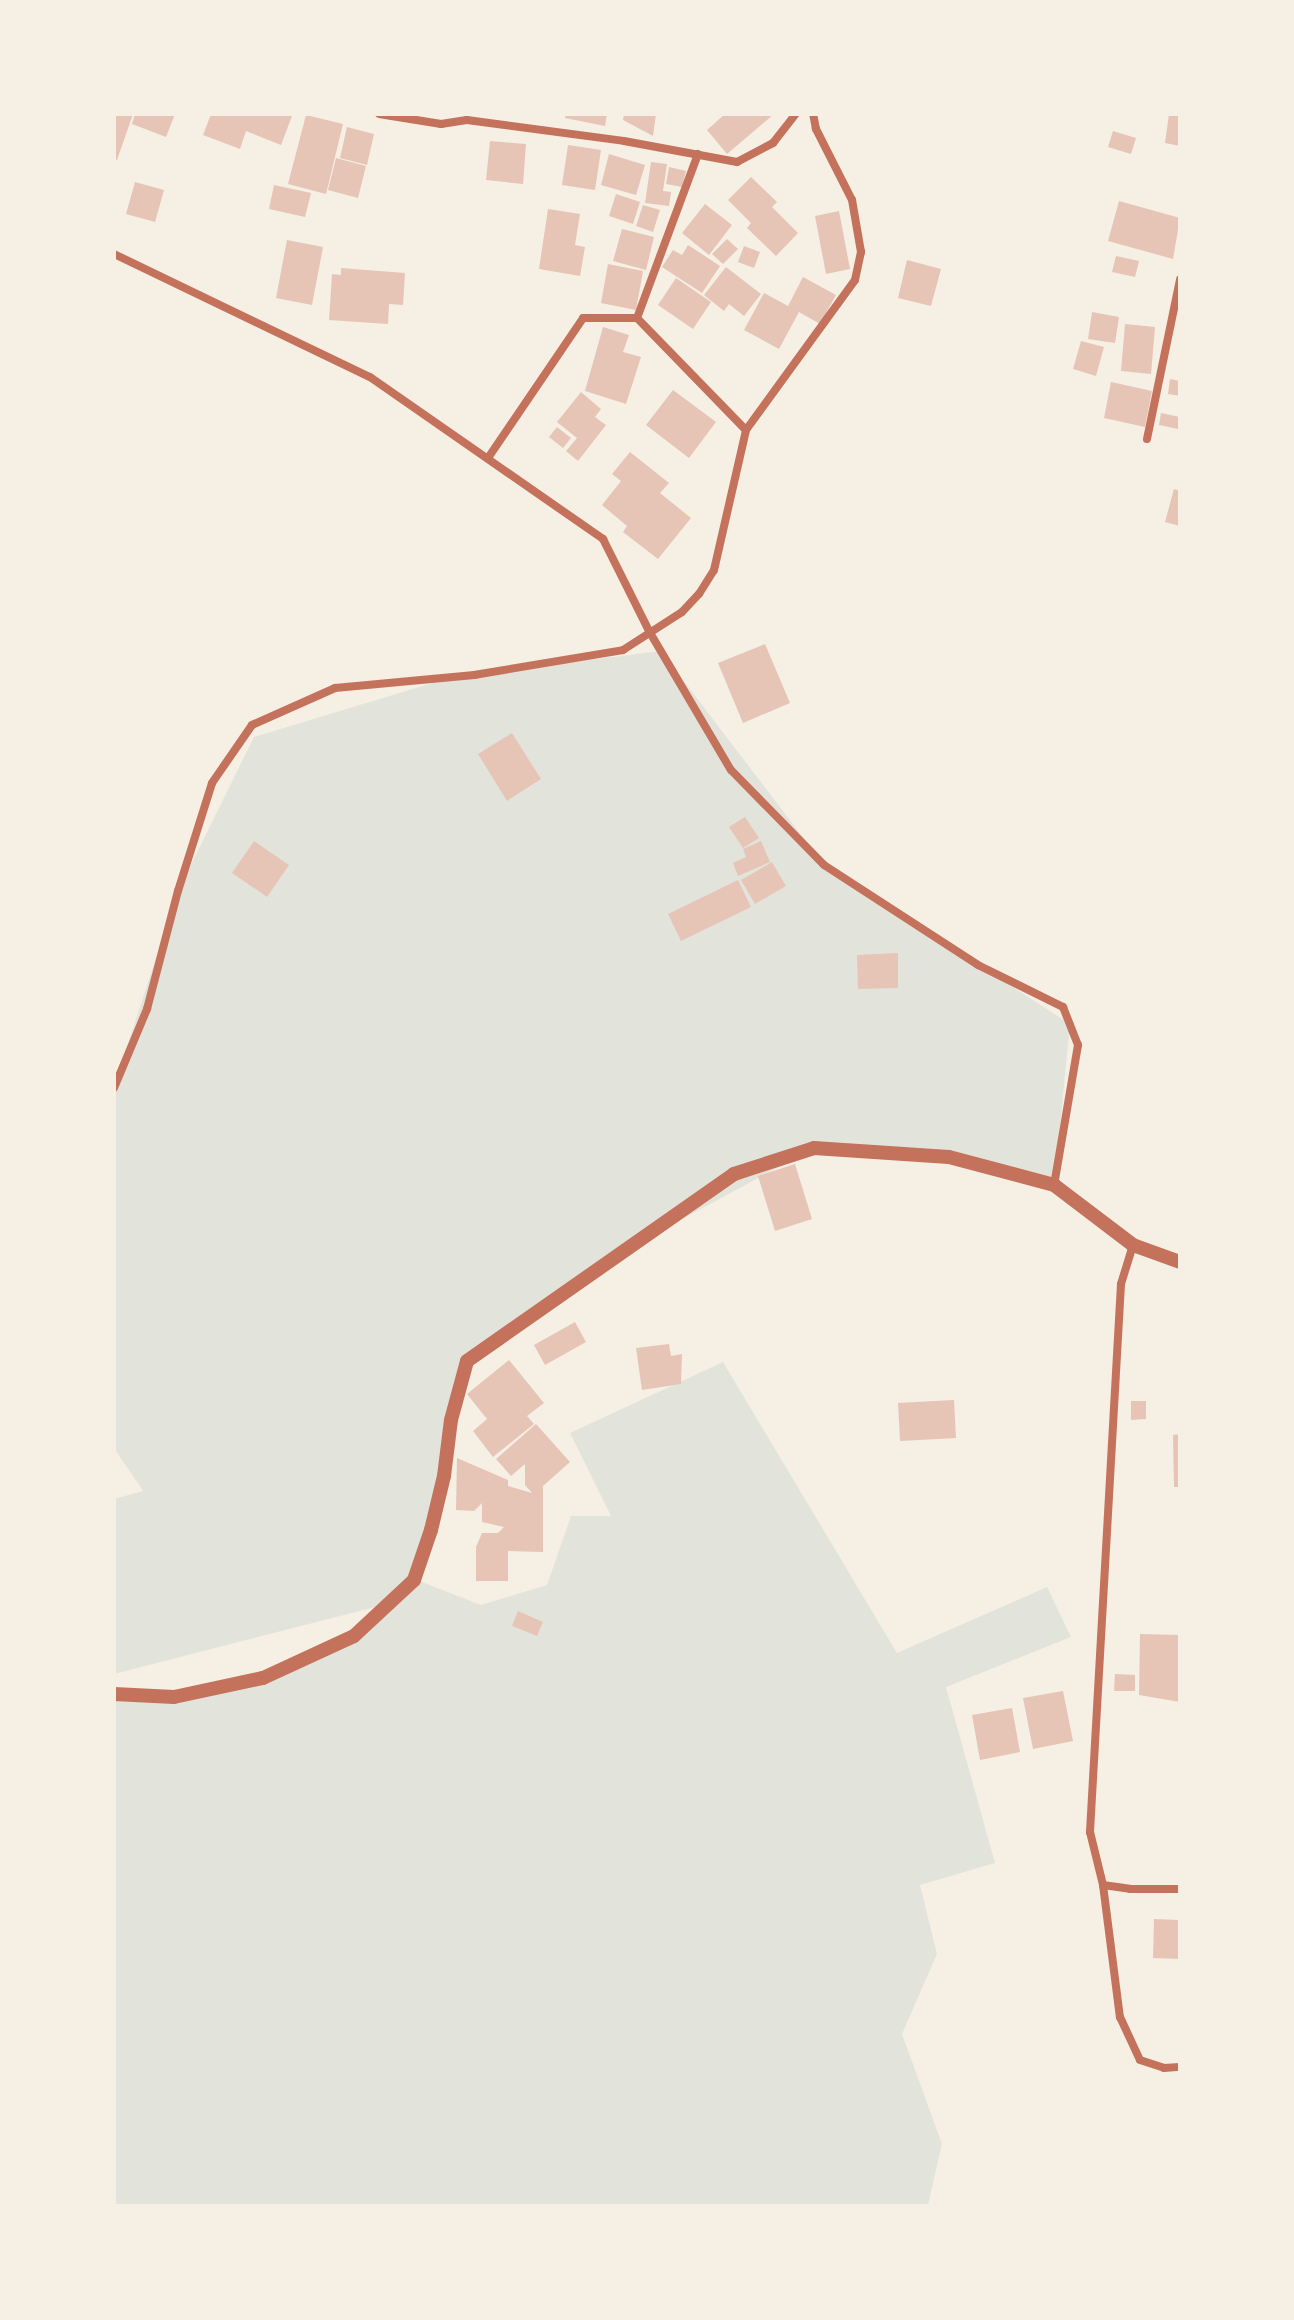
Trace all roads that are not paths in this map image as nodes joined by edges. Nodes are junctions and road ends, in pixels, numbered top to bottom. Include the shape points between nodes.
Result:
1 (379, 114) edge
2 (796, 114) edge
3 (813, 114) edge
4 (698, 154) junction
5 (114, 254) edge
6 (1180, 279) edge
7 (637, 318) junction
8 (746, 430) junction
9 (1147, 439) dead end
10 (488, 458) junction
11 (649, 631) junction
12 (114, 1088) edge
13 (1054, 1185) junction
14 (1133, 1245) junction
15 (1180, 1262) edge
16 (114, 1694) edge
17 (1103, 1885) junction
18 (1180, 1889) edge
19 (1180, 2067) edge

1 - 4 street via 441,124 467,120
2 - 4 street via 773,143 737,162
3 - 8 street via 852,200 861,252 855,280
4 - 7 street
5 - 10 street via 370,377
6 - 9 street
7 - 8 street
7 - 10 street via 583,318
8 - 11 street via 714,570 682,612
10 - 11 street via 603,539
11 - 12 street via 623,650 474,675 335,688 252,725 212,783 147,1009
11 - 13 street via 731,770 824,865 978,965 1063,1007 1078,1045
13 - 14 street
13 - 16 street via 949,1157 814,1148 734,1174 467,1361 431,1530 414,1580 354,1636 263,1678 174,1697
14 - 15 street
14 - 17 street via 1121,1284 1090,1832
17 - 18 street
17 - 19 street via 1120,2017 1140,2060

